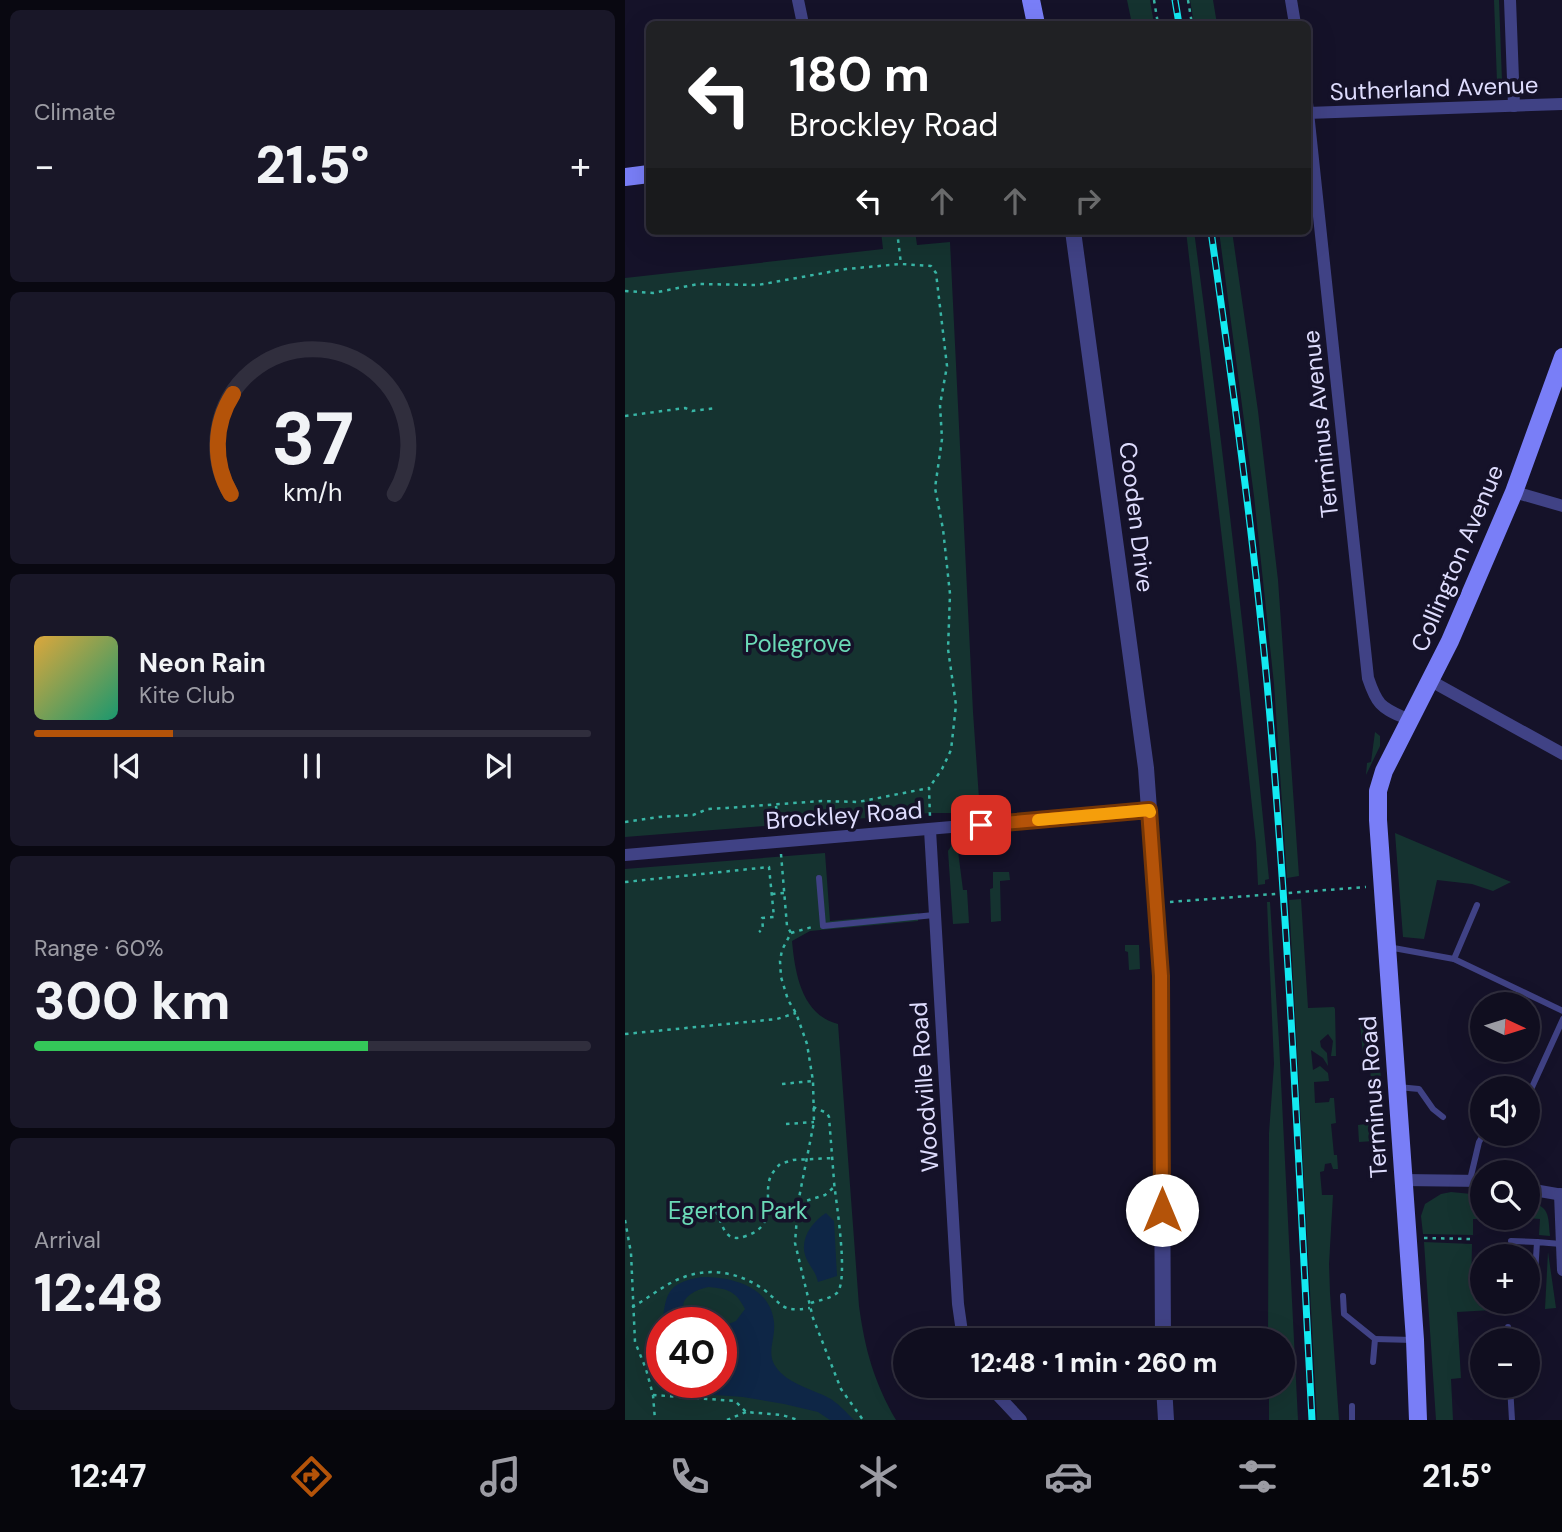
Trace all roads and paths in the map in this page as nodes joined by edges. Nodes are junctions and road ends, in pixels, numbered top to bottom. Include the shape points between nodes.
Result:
1 (798, 0) edge
2 (1031, 0) edge
3 (1154, 0) edge
4 (1188, 0) edge
5 (1291, 0) edge
6 (1510, 0) edge
7 (802, 21) edge
8 (1035, 21) edge
9 (1158, 21) edge
10 (1192, 21) edge
11 (1294, 21) edge
12 (1562, 104) edge
13 (1515, 106) junction
14 (1311, 110) edge
15 (1311, 138) edge
16 (646, 174) edge
17 (625, 177) edge
18 (897, 235) edge
19 (1074, 235) edge
20 (901, 264) junction
21 (625, 291) edge
22 (1562, 357) edge
23 (717, 408) dead end
24 (625, 416) edge
25 (1514, 492) junction
26 (1562, 506) edge
27 (1431, 681) junction
28 (1409, 720) junction
29 (1562, 754) edge
30 (1383, 771) joint
31 (929, 788) junction
32 (776, 806) junction
33 (1149, 810) junction
34 (625, 822) edge
35 (930, 830) junction
36 (780, 841) junction
37 (625, 855) edge
38 (819, 878) dead end
39 (625, 882) edge
40 (1383, 886) junction
41 (785, 893) junction
42 (772, 894) junction
43 (1157, 903) junction
44 (1477, 905) dead end
45 (934, 915) junction
46 (823, 926) junction
47 (759, 932) dead end
48 (791, 933) junction
49 (1387, 947) junction
50 (1454, 959) junction
51 (1562, 1011) edge
52 (796, 1013) junction
53 (1562, 1018) edge
54 (625, 1034) edge
55 (1537, 1076) edge
56 (813, 1081) junction
57 (783, 1084) dead end
58 (1396, 1087) junction
59 (813, 1107) junction
60 (1443, 1117) dead end
61 (814, 1122) junction
62 (786, 1124) dead end
63 (833, 1158) junction
64 (808, 1159) junction
65 (1403, 1180) junction
66 (1470, 1181) edge
67 (834, 1182) junction
68 (1540, 1191) edge
69 (1561, 1194) edge
70 (798, 1203) junction
71 (700, 1205) dead end
72 (625, 1220) edge
73 (1407, 1238) junction
74 (1471, 1239) dead end
75 (1511, 1241) dead end
76 (1537, 1242) joint
77 (1561, 1244) edge
78 (1562, 1269) edge
79 (625, 1296) edge
80 (631, 1296) junction
81 (1343, 1296) dead end
82 (809, 1303) junction
83 (632, 1307) junction
84 (810, 1308) junction
85 (961, 1328) edge
86 (1163, 1328) edge
87 (1375, 1339) junction
88 (1415, 1340) junction
89 (1373, 1363) dead end
90 (646, 1369) edge
91 (652, 1398) edge
92 (694, 1398) edge
93 (1000, 1398) edge
94 (1165, 1398) edge
95 (1511, 1398) edge
96 (1352, 1406) dead end
97 (746, 1412) junction
98 (655, 1420) edge
99 (727, 1420) edge
100 (798, 1420) edge
101 (863, 1420) edge
102 (1021, 1420) edge
103 (1166, 1420) edge
104 (1352, 1420) edge
105 (1418, 1420) edge
106 (1512, 1420) edge

1 - 7 street
2 - 8 main road
3 - 9 path
4 - 10 path
5 - 11 street
6 - 13 street
12 - 13 street, Sutherland Avenue
13 - 14 street, Sutherland Avenue
15 - 28 street, Terminus Avenue via 1368,678 1381,706
16 - 17 main road
18 - 20 path
19 - 33 street, Cooden Drive
20 - 21 path via 758,285 698,284 653,293
20 - 31 path via 931,266 936,273 947,366 935,488 950,594 948,649 956,705 951,750
22 - 25 main road, Collington Avenue
23 - 24 path
25 - 26 street
25 - 27 main road, Collington Avenue
27 - 28 main road, Collington Avenue
27 - 29 street
28 - 30 main road, Collington Avenue
30 - 40 main road, Terminus Road via 1378,791
31 - 32 path via 858,802
31 - 35 path
32 - 34 path via 708,809 693,815
32 - 36 path
33 - 35 street, Brockley Road
33 - 43 street, Cooden Drive
35 - 36 street, Brockley Road
35 - 45 street, Woodville Road
36 - 37 street, Brockley Road
36 - 41 path
38 - 46 lane
39 - 42 path via 769,867
40 - 43 path
40 - 49 main road, Terminus Road
41 - 42 path
41 - 48 path
42 - 47 path via 774,917 762,918
43 - 86 street, Cooden Drive
44 - 50 lane
45 - 46 lane
45 - 85 street, Woodville Road
46 - 48 path
48 - 52 path via 782,950 781,977
49 - 50 lane
49 - 58 main road, Terminus Road
50 - 51 lane
52 - 54 path via 777,1019
52 - 56 path
53 - 55 lane
56 - 57 path
56 - 59 path
58 - 60 lane via 1419,1089
58 - 65 main road, Terminus Road
59 - 61 path
59 - 63 path via 829,1117
61 - 62 path
61 - 64 path
63 - 64 path
63 - 67 path
64 - 70 path
64 - 71 path via 780,1164 766,1181 770,1207 752,1234 729,1236 716,1212
65 - 66 street
65 - 73 main road, Terminus Road
67 - 70 path via 829,1193
67 - 82 path via 840,1287 836,1294
68 - 69 street
69 - 77 street
70 - 82 path via 795,1243
72 - 80 path
73 - 74 path
73 - 88 main road, Terminus Road
75 - 76 lane
76 - 77 lane
77 - 78 street
79 - 80 path
80 - 83 path
81 - 87 lane via 1344,1314
82 - 84 path
83 - 84 path via 683,1277 717,1271 754,1284 778,1305
83 - 90 path via 635,1342
84 - 101 path via 841,1389
87 - 88 lane
87 - 89 lane
88 - 105 main road, Terminus Road
91 - 98 path
92 - 97 path via 735,1401
93 - 102 street
94 - 103 street
95 - 106 lane
96 - 104 lane
97 - 99 path
97 - 100 path

